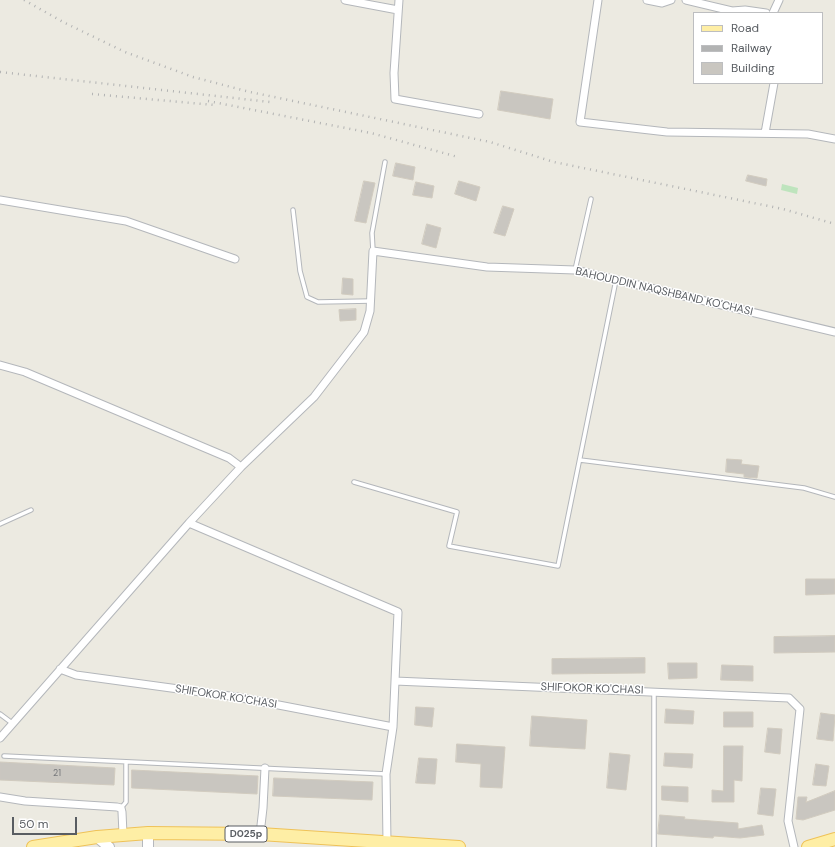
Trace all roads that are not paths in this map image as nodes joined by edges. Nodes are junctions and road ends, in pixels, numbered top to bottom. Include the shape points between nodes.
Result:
1 (345, 0) edge
2 (399, 0) edge
3 (598, 0) edge
4 (646, 0) edge
5 (672, 0) edge
6 (686, 0) edge
7 (779, 0) edge
8 (398, 10) junction
9 (759, 12) edge
10 (773, 12) edge
11 (774, 84) edge
12 (479, 114) dead end
13 (765, 133) junction
14 (835, 139) edge
15 (385, 162) dead end
16 (591, 199) dead end
17 (0, 200) edge
18 (293, 210) dead end
19 (373, 250) junction
20 (235, 259) dead end
21 (575, 270) junction
22 (616, 280) junction
23 (371, 301) junction
24 (835, 332) edge
25 (0, 365) edge
26 (580, 460) junction
27 (241, 467) junction
28 (354, 482) dead end
29 (835, 497) edge
30 (31, 510) dead end
31 (189, 523) junction
32 (0, 524) edge
33 (60, 669) junction
34 (395, 681) junction
35 (654, 691) junction
36 (0, 714) edge
37 (12, 723) junction
38 (393, 726) junction
39 (0, 738) edge
40 (4, 756) dead end
41 (126, 762) junction
42 (264, 768) junction
43 (386, 774) junction
44 (0, 797) edge
45 (121, 808) junction
46 (148, 833) junction
47 (123, 834) junction
48 (260, 834) junction
49 (97, 837) junction
50 (835, 839) edge
51 (394, 844) edge
52 (814, 846) edge
53 (33, 847) edge
54 (110, 847) edge
55 (148, 847) edge
56 (459, 847) edge
57 (654, 847) edge
58 (794, 847) edge

1 - 8 street
2 - 8 street
3 - 13 street via 580,122 667,132
4 - 5 street via 662,3
6 - 9 street via 732,11
7 - 10 street
8 - 12 street via 395,99
11 - 13 street
13 - 14 street via 808,134
15 - 19 lane via 372,233
16 - 21 lane
17 - 20 street via 126,221
18 - 23 lane via 300,271 307,297 318,302
19 - 21 street, BAHOUDDIN NAQSHBAND KO'CHASI via 487,267
19 - 23 street
21 - 22 street, BAHOUDDIN NAQSHBAND KO'CHASI
22 - 24 street, BAHOUDDIN NAQSHBAND KO'CHASI
22 - 26 lane
23 - 27 street via 364,332 314,398
25 - 27 street via 25,372 221,455
26 - 28 lane via 558,566 449,546 457,512
26 - 29 lane via 804,488
27 - 31 street
30 - 32 lane
31 - 33 street
31 - 34 street via 398,612
33 - 37 street
33 - 38 street, SHIFOKOR KO'CHASI via 76,675 237,697
34 - 35 street, SHIFOKOR KO'CHASI
34 - 38 street
35 - 57 lane
35 - 58 street, SHIFOKOR KO'CHASI via 789,698 800,709 788,821
36 - 37 lane
37 - 39 street
38 - 43 street
40 - 41 lane
41 - 42 lane
41 - 45 lane via 126,802
42 - 43 lane
42 - 48 street
43 - 51 street
44 - 45 street
45 - 47 street
46 - 47 main road, D025p
46 - 48 main road, D025p
46 - 55 street
47 - 49 main road, D025p
48 - 51 main road, D025p
49 - 53 main road, D025p
49 - 54 street
50 - 52 main road
51 - 56 main road, D025p

